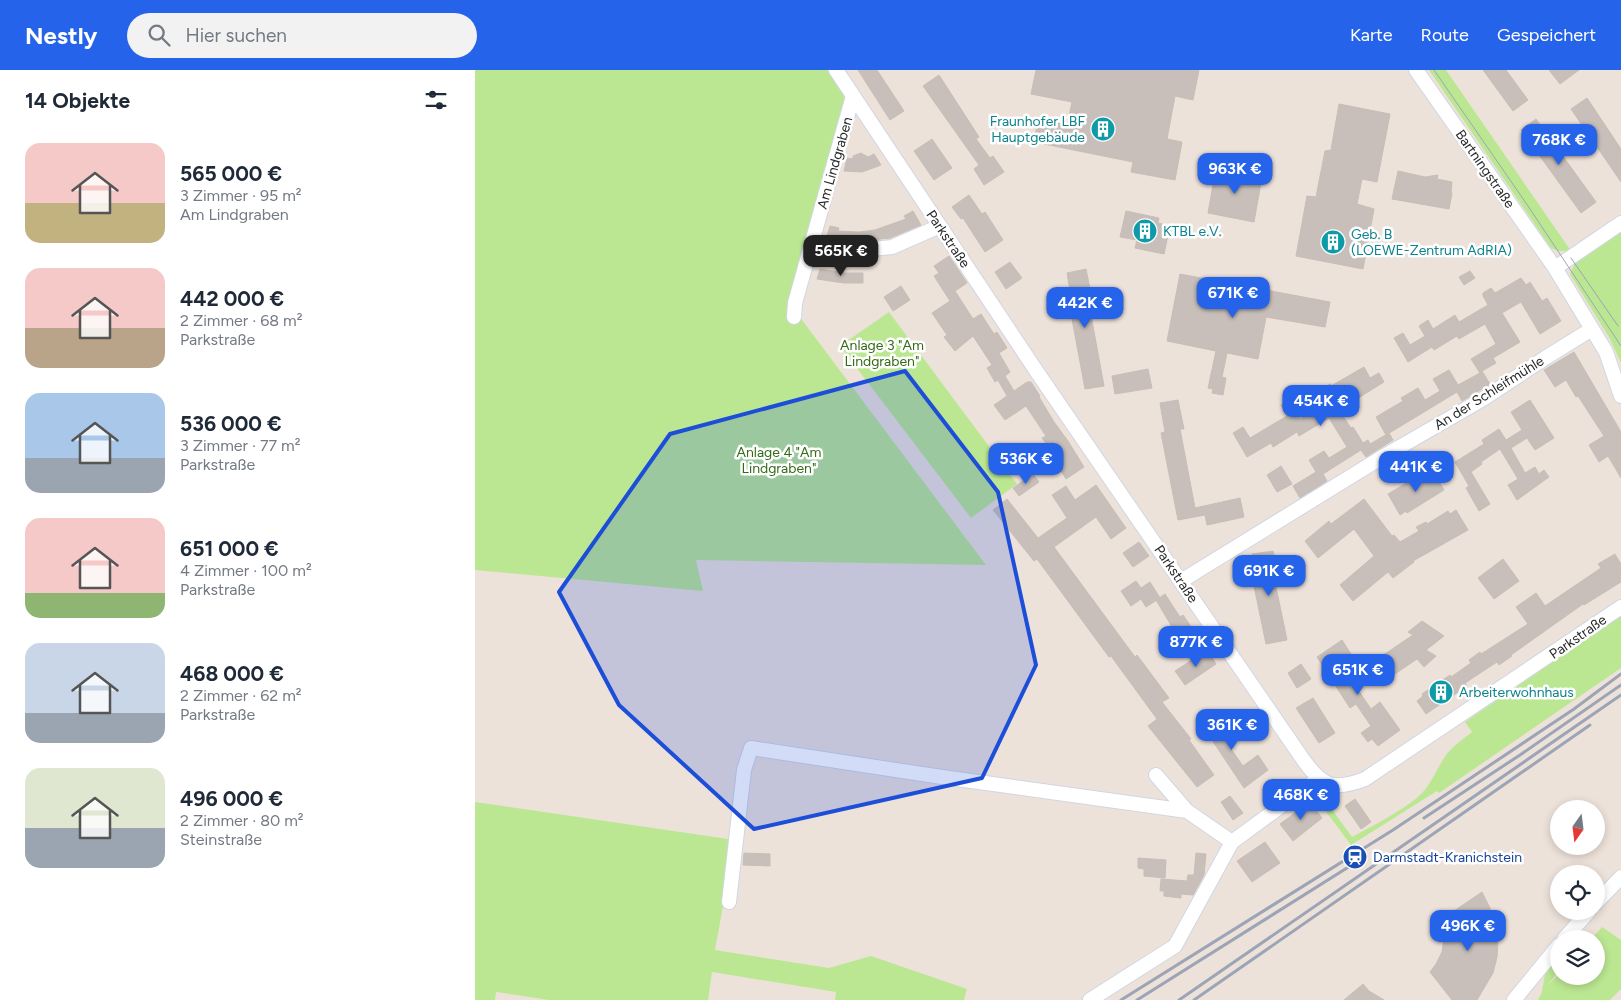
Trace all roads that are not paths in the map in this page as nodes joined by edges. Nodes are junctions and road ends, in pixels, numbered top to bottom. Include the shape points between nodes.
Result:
1 (836, 70) edge
2 (1416, 70) edge
3 (853, 96) junction
4 (1621, 223) edge
5 (940, 226) junction
6 (812, 242) junction
7 (1555, 268) junction
8 (794, 317) dead end
9 (1592, 329) junction
10 (1621, 396) edge
11 (1181, 581) junction
12 (1621, 607) edge
13 (1156, 775) dead end
14 (1318, 779) junction
15 (1187, 811) junction
16 (1232, 842) junction
17 (1621, 877) edge
18 (1605, 894) edge
19 (729, 902) dead end
20 (1581, 920) edge
21 (1573, 930) edge
22 (1550, 956) edge
23 (1090, 1000) edge
24 (1514, 1000) edge

1 - 3 street, Parkstraße
2 - 7 street, Bartningstraße
3 - 5 street, Parkstraße
3 - 6 street, Am Lindgraben
4 - 7 street
5 - 6 street via 892,247 862,250
5 - 11 street, Parkstraße
6 - 8 street, Am Lindgraben
7 - 9 street, Bartningstraße
9 - 10 street, Bartningstraße via 1606,352
9 - 11 street, An der Schleifmühle via 1483,399
11 - 14 street, Parkstraße
12 - 14 street, Parkstraße via 1365,779 1337,785
13 - 15 street
14 - 16 street
15 - 16 street
15 - 19 street via 751,748 744,770
16 - 23 street via 1175,946
17 - 18 street
20 - 21 street
22 - 24 street

